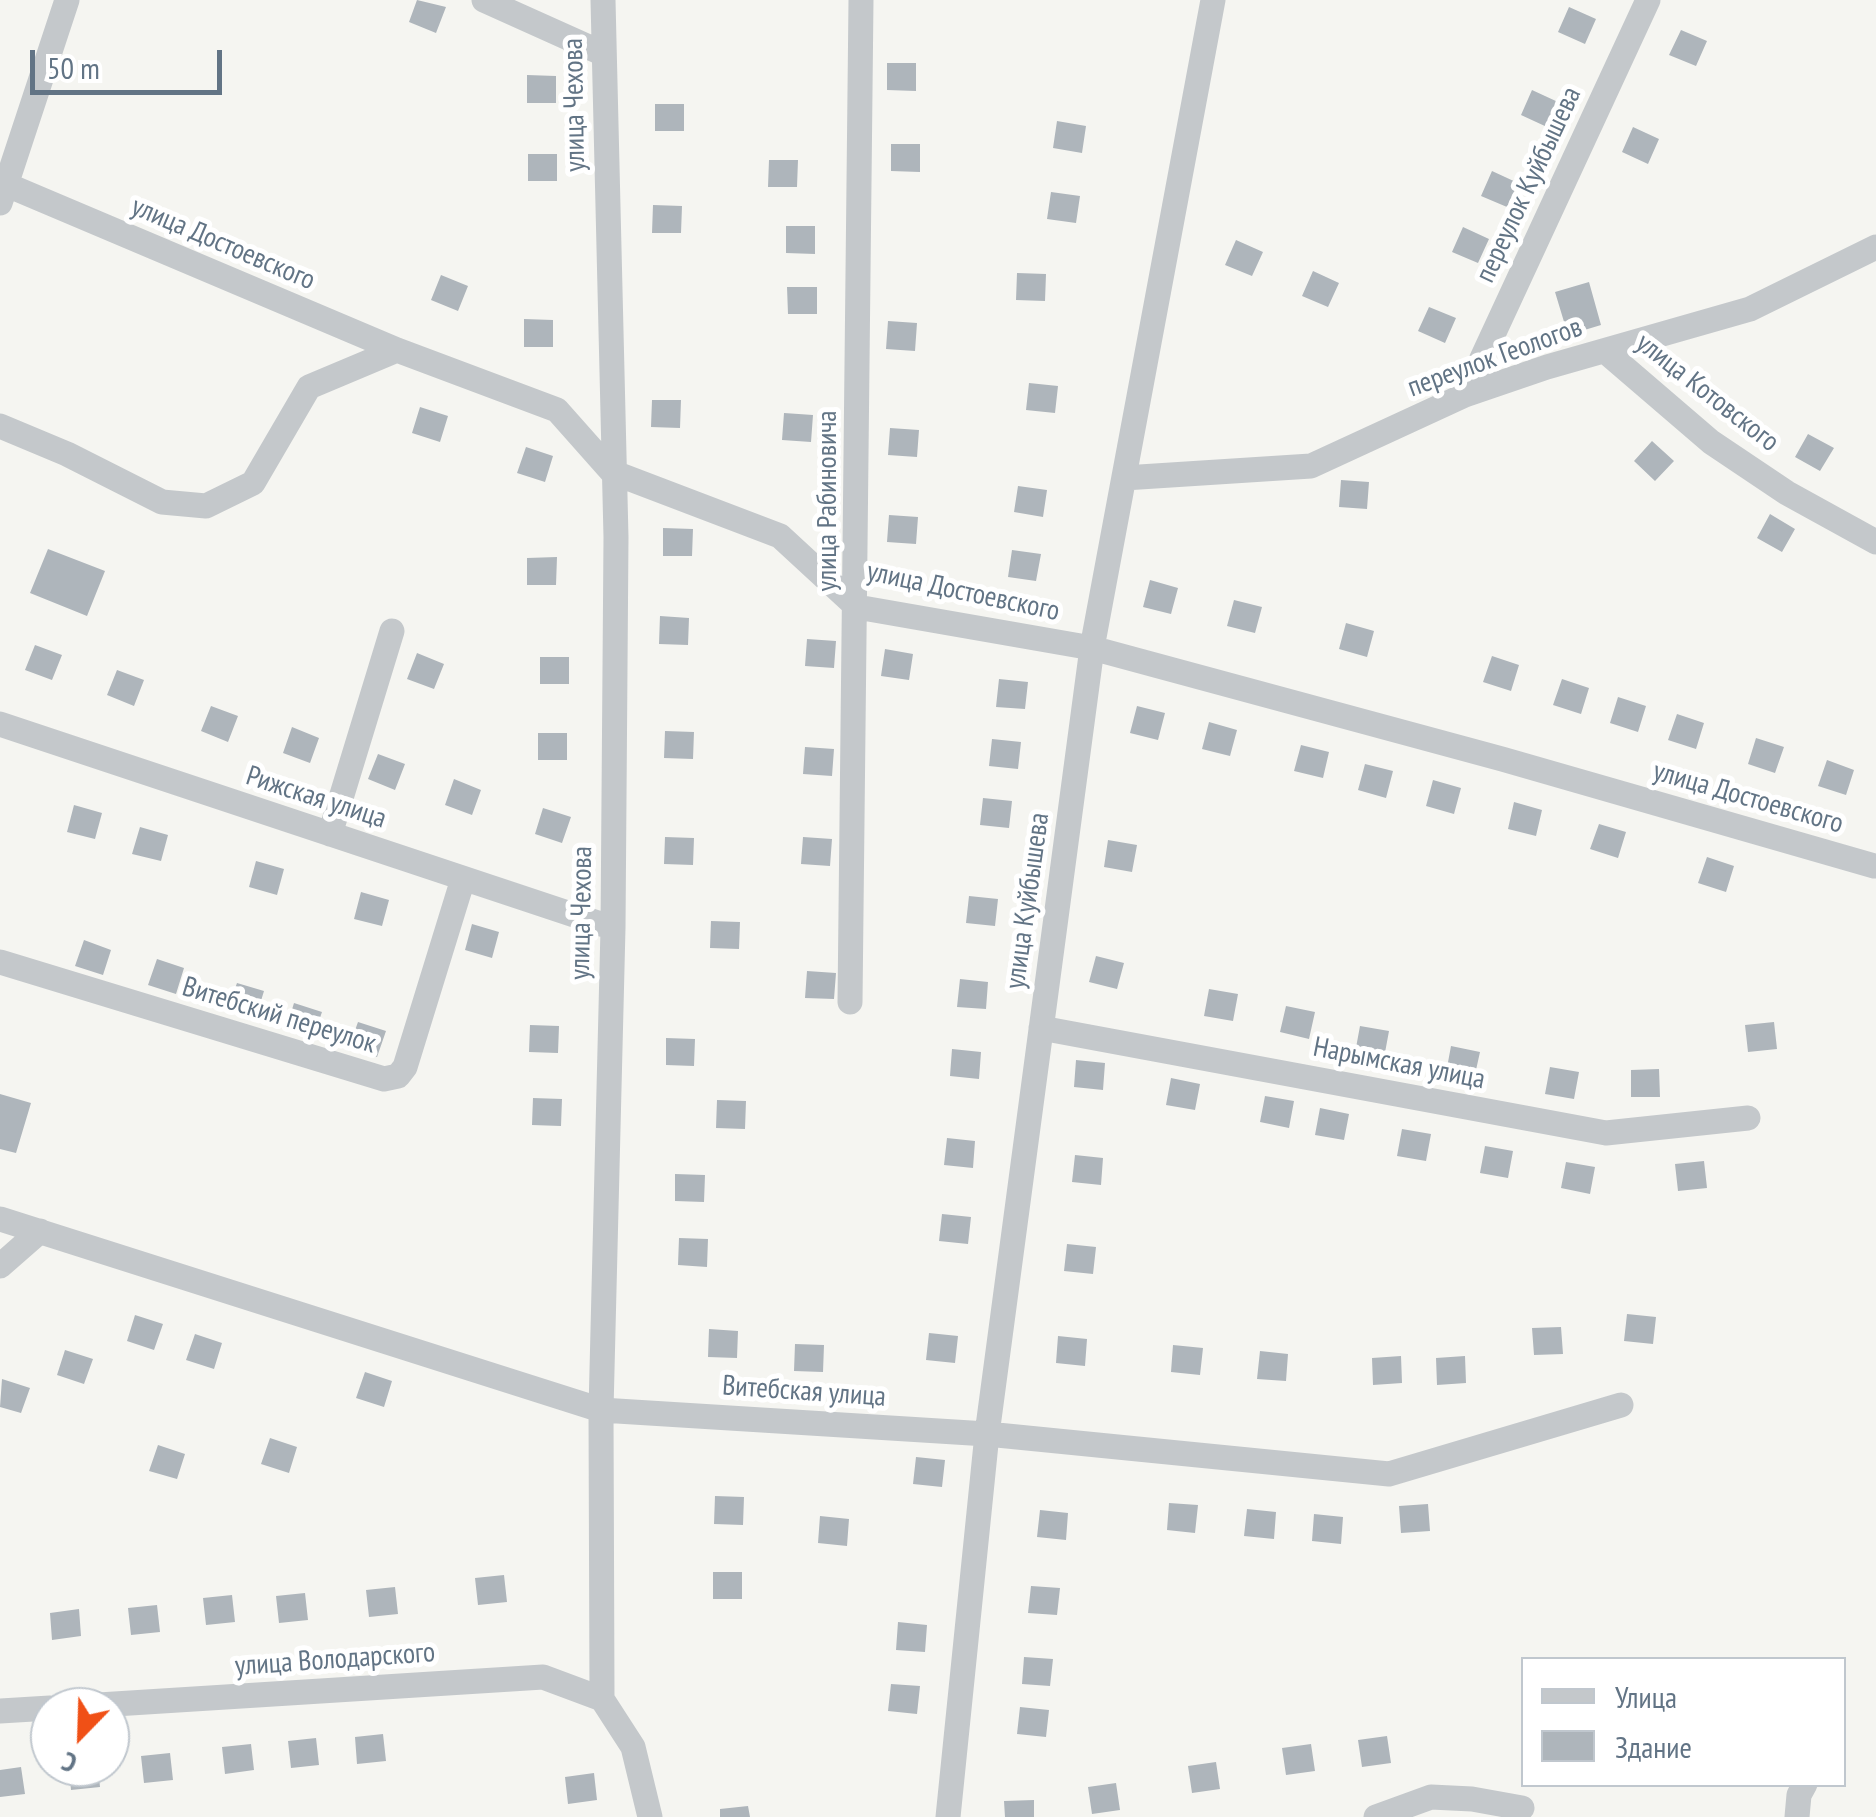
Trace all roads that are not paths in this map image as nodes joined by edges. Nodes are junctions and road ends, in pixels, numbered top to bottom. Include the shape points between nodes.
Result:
1 (67, 0) edge
2 (484, 0) edge
3 (603, 0) edge
4 (861, 0) edge
5 (1213, 0) edge
6 (1648, 0) edge
7 (604, 54) junction
8 (2, 190) edge
9 (1876, 247) edge
10 (397, 350) junction
11 (1605, 351) junction
12 (1465, 395) junction
13 (0, 426) edge
14 (612, 472) junction
15 (1124, 478) junction
16 (1876, 542) edge
17 (857, 606) junction
18 (392, 632) dead end
19 (1092, 648) junction
20 (0, 724) edge
21 (330, 834) junction
22 (1874, 866) edge
23 (464, 878) junction
24 (613, 928) junction
25 (0, 962) edge
26 (850, 1002) dead end
27 (1041, 1028) junction
28 (1748, 1118) dead end
29 (0, 1219) edge
30 (40, 1231) junction
31 (0, 1266) edge
32 (1622, 1405) dead end
33 (600, 1410) junction
34 (987, 1434) junction
35 (602, 1699) junction
36 (130, 1703) edge
37 (30, 1709) edge
38 (0, 1711) edge
39 (1522, 1808) dead end
40 (650, 1817) edge
41 (948, 1817) edge
42 (1376, 1817) edge

1 - 8 street
2 - 7 street
3 - 7 street, улица Чехова
4 - 17 street, улица Рабиновича
5 - 15 street, улица Куйбышева
6 - 12 street, переулок Куйбышева
7 - 14 street, улица Чехова
8 - 10 street, улица Достоевского
9 - 11 street, переулок Геологов via 1750,310
10 - 13 street via 309,386 253,483 206,506 162,502
10 - 14 street, улица Достоевского via 557,410
11 - 12 street, переулок Геологов
11 - 16 street, улица Котовского via 1711,442
12 - 15 street, переулок Геологов via 1312,466
14 - 17 street, улица Достоевского via 780,536
14 - 24 street, улица Чехова
15 - 19 street, улица Куйбышева
17 - 19 street, улица Достоевского
17 - 26 street, улица Рабиновича
18 - 21 street
19 - 22 street, улица Достоевского
19 - 27 street, улица Куйбышева
20 - 21 street, Рижская улица
21 - 23 street, Рижская улица
23 - 24 street, Рижская улица
23 - 25 street, Витебский переулок via 405,1067 384,1079
24 - 33 street, улица Чехова
27 - 28 street, Нарымская улица via 1606,1133
27 - 34 street, улица Куйбышева
29 - 30 street, Витебская улица
30 - 31 street
30 - 33 street, Витебская улица
32 - 34 street, Витебская улица via 1389,1474
33 - 34 street, Витебская улица
33 - 35 street, улица Чехова
34 - 41 street, улица Куйбышева
35 - 36 street, улица Володарского via 543,1677
35 - 40 street via 633,1747
37 - 38 street
39 - 42 street via 1432,1797

